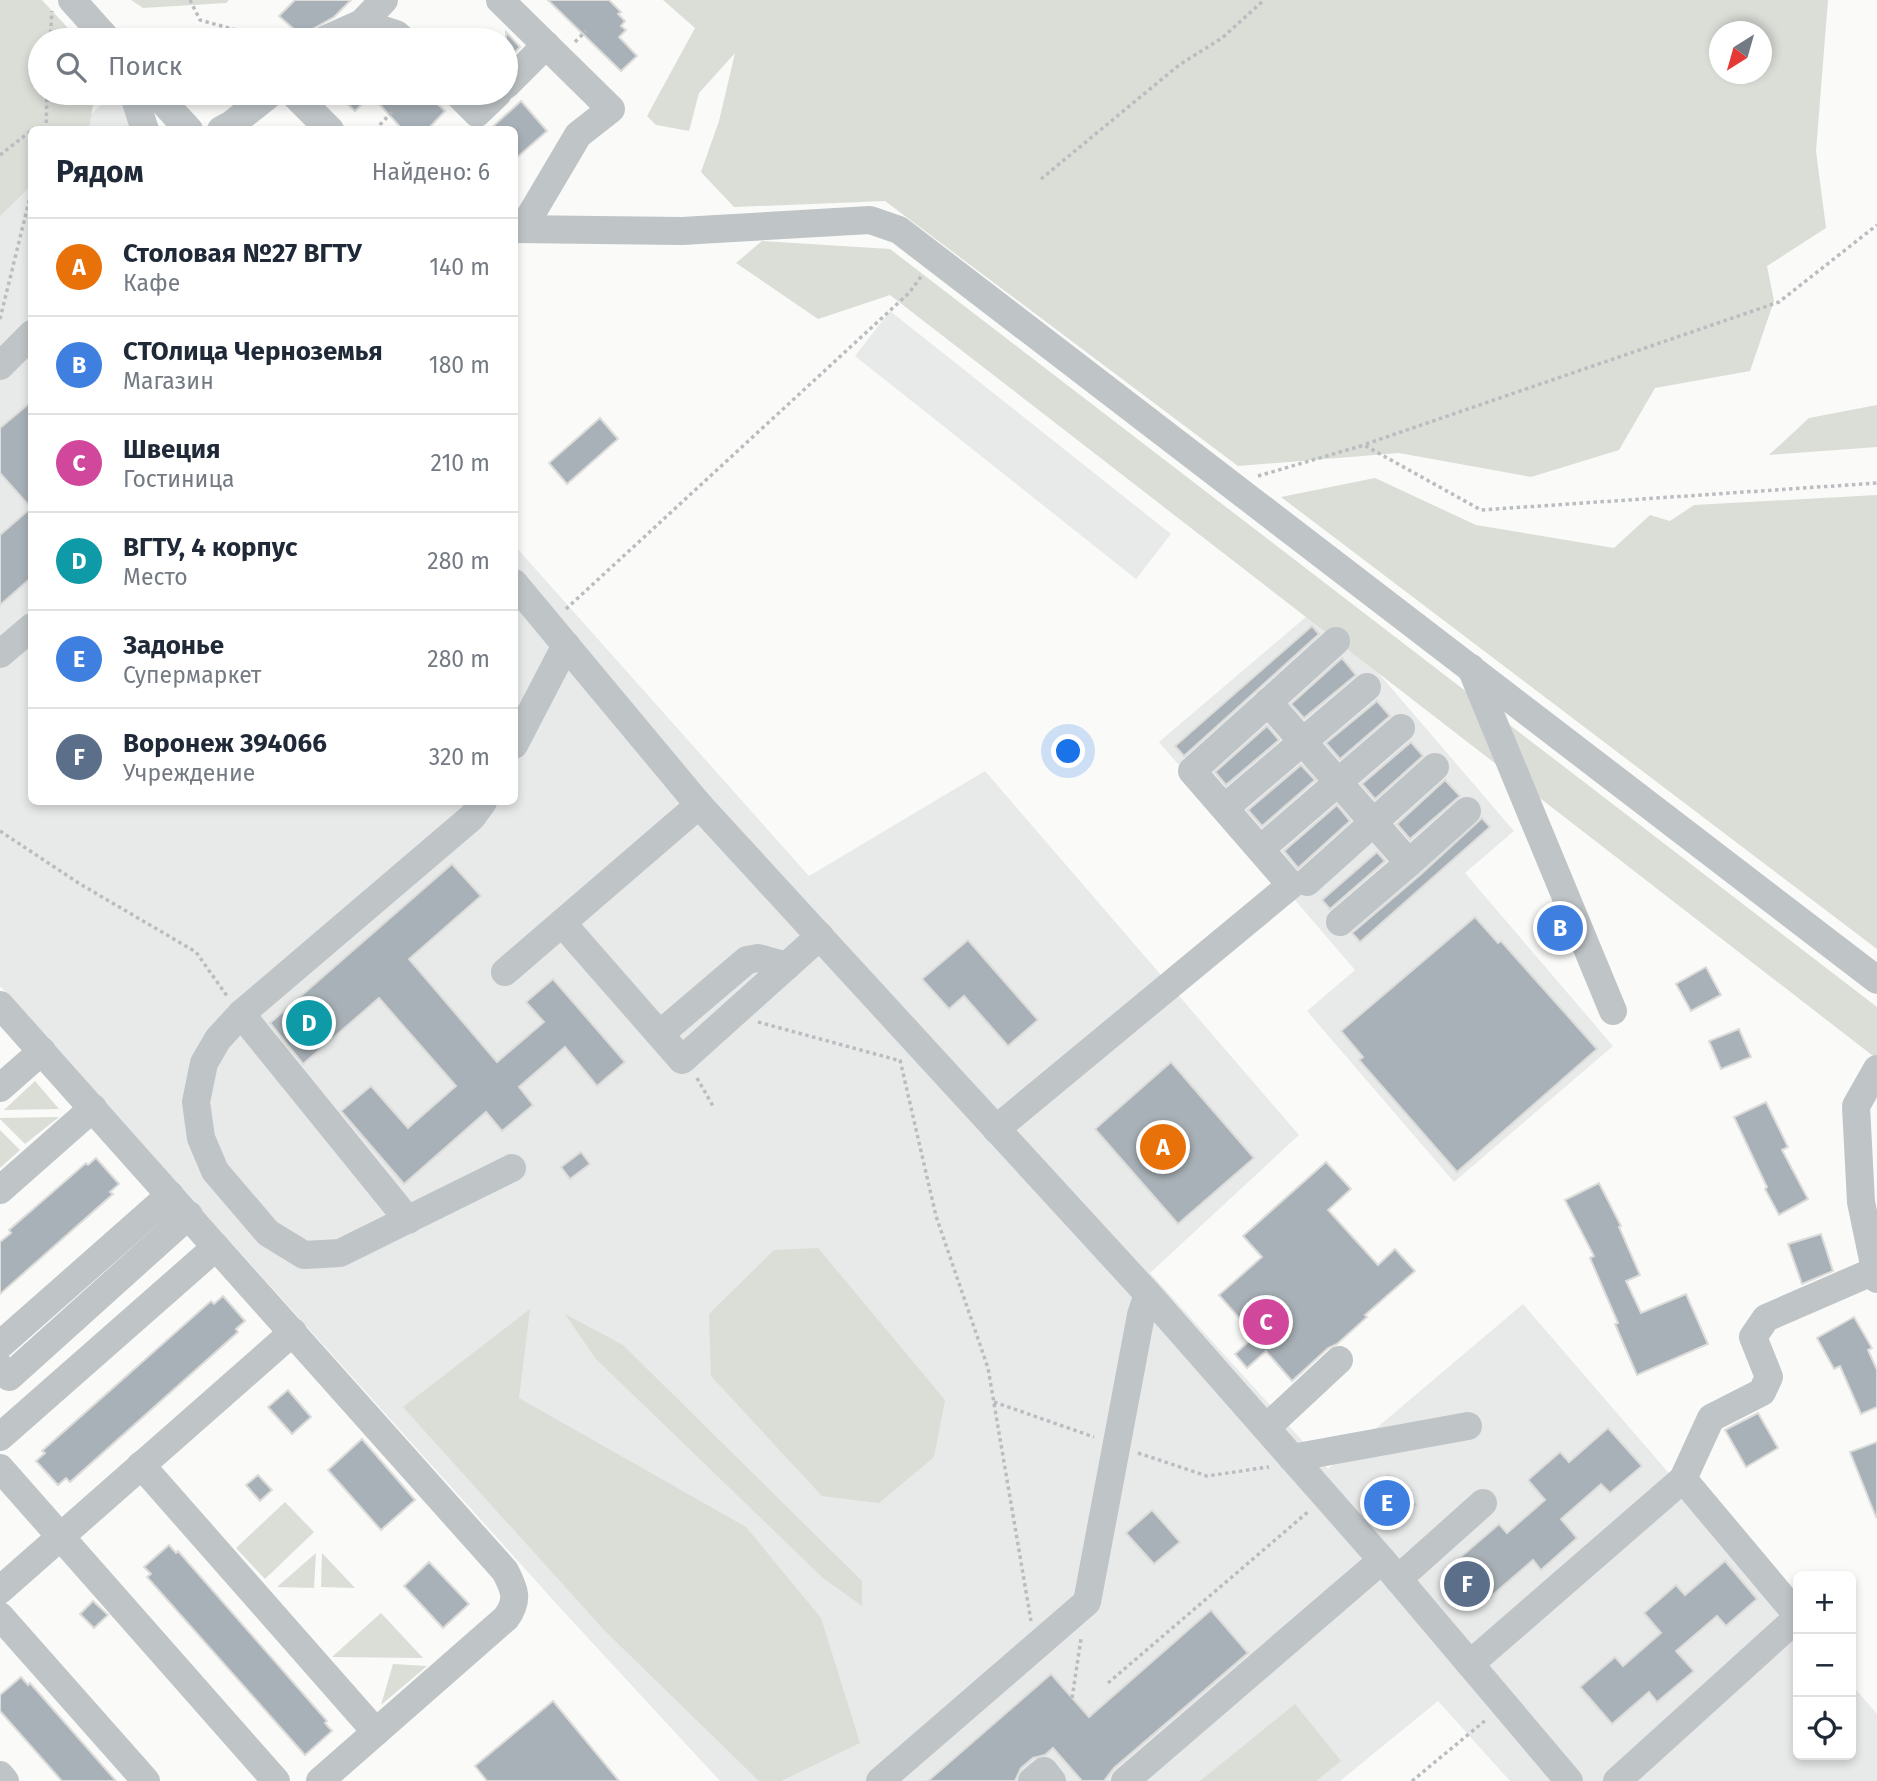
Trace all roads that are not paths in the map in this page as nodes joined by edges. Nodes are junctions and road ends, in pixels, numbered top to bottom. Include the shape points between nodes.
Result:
1 (72, 0) edge
2 (384, 0) edge
3 (500, 0) edge
4 (362, 23) junction
5 (97, 28) edge
6 (351, 28) edge
7 (377, 28) edge
8 (546, 45) junction
9 (518, 73) edge
10 (137, 105) edge
11 (167, 105) edge
12 (256, 105) edge
13 (305, 105) edge
14 (486, 105) edge
15 (469, 121) edge
16 (144, 126) edge
17 (185, 126) edge
18 (228, 126) edge
19 (326, 126) edge
20 (519, 228) edge
21 (28, 338) edge
22 (0, 366) edge
23 (518, 588) edge
24 (28, 630) edge
25 (558, 635) junction
26 (1336, 640) dead end
27 (0, 654) edge
28 (1470, 666) junction
29 (1367, 687) dead end
30 (1268, 702) junction
31 (1401, 728) dead end
32 (518, 735) edge
33 (1303, 742) junction
34 (1435, 767) dead end
35 (1339, 783) junction
36 (1234, 800) dead end
37 (481, 805) edge
38 (699, 805) junction
39 (1467, 811) dead end
40 (1374, 824) junction
41 (1271, 840) dead end
42 (1409, 863) junction
43 (1307, 882) dead end
44 (1340, 922) dead end
45 (562, 923) junction
46 (820, 936) junction
47 (787, 966) junction
48 (505, 972) dead end
49 (1877, 980) edge
50 (0, 1005) edge
51 (1614, 1011) dead end
52 (241, 1014) junction
53 (660, 1034) junction
54 (42, 1051) junction
55 (1877, 1069) edge
56 (0, 1088) edge
57 (93, 1108) junction
58 (996, 1129) junction
59 (512, 1168) dead end
60 (0, 1190) edge
61 (180, 1205) junction
62 (408, 1220) junction
63 (216, 1247) junction
64 (1875, 1275) edge
65 (1148, 1294) junction
66 (293, 1332) junction
67 (0, 1345) edge
68 (1339, 1360) dead end
69 (0, 1367) edge
70 (1468, 1426) dead end
71 (1265, 1428) junction
72 (0, 1437) edge
73 (1292, 1458) junction
74 (141, 1465) junction
75 (0, 1468) edge
76 (1683, 1479) junction
77 (1483, 1503) dead end
78 (61, 1536) junction
79 (1390, 1569) junction
80 (0, 1590) edge
81 (1793, 1611) edge
82 (0, 1616) edge
83 (1793, 1622) edge
84 (1470, 1664) junction
85 (376, 1732) junction
86 (0, 1775) edge
87 (5, 1781) edge
88 (146, 1781) edge
89 (276, 1781) edge
90 (320, 1781) edge
91 (880, 1781) edge
92 (1032, 1781) edge
93 (1052, 1781) edge
94 (1125, 1781) edge
95 (1569, 1781) edge
96 (1617, 1781) edge

1 - 5 street
2 - 4 street
3 - 8 street
4 - 6 street
4 - 7 street
8 - 9 street
8 - 20 street via 611,108 578,135
10 - 16 street
11 - 17 street
12 - 18 street
13 - 19 street
14 - 15 street
20 - 28 street via 682,231 870,220 899,230
21 - 22 street
23 - 25 street
24 - 27 street
25 - 32 street
25 - 38 street
26 - 30 street
28 - 49 street
28 - 51 street
29 - 33 street
30 - 33 street
30 - 58 street via 1192,771 1291,886
31 - 35 street
33 - 35 street
33 - 36 street
34 - 40 street
35 - 40 street
35 - 41 street
37 - 52 street
38 - 45 street
38 - 46 street
39 - 42 street
40 - 42 street
40 - 43 street
42 - 44 street
45 - 48 street
45 - 53 street
46 - 47 street
46 - 58 street
47 - 53 street via 758,958 747,960
47 - 53 street via 682,1060
50 - 54 street
52 - 62 street
52 - 62 street via 204,1063 195,1102 201,1138 215,1171 268,1233 304,1255 340,1253
54 - 56 street
54 - 57 street
55 - 64 street via 1856,1106 1861,1202
57 - 60 street
57 - 61 street
58 - 65 street
59 - 62 street
61 - 63 street
61 - 67 street
61 - 69 street via 9,1377
63 - 66 street
63 - 72 street
64 - 76 street via 1766,1318 1753,1337 1769,1377 1762,1392 1712,1418
65 - 71 street
65 - 91 street via 1087,1602
66 - 74 street
66 - 85 street via 505,1571 513,1586 514,1606 506,1618
68 - 71 street
70 - 73 street
71 - 73 street
73 - 79 street
74 - 78 street
74 - 85 street
75 - 78 street
76 - 81 street
76 - 84 street
77 - 79 street
78 - 80 street
78 - 89 street
79 - 84 street
79 - 94 street
82 - 88 street
83 - 96 street
84 - 95 street
85 - 90 street
86 - 87 street
92 - 93 street via 1044,1771

